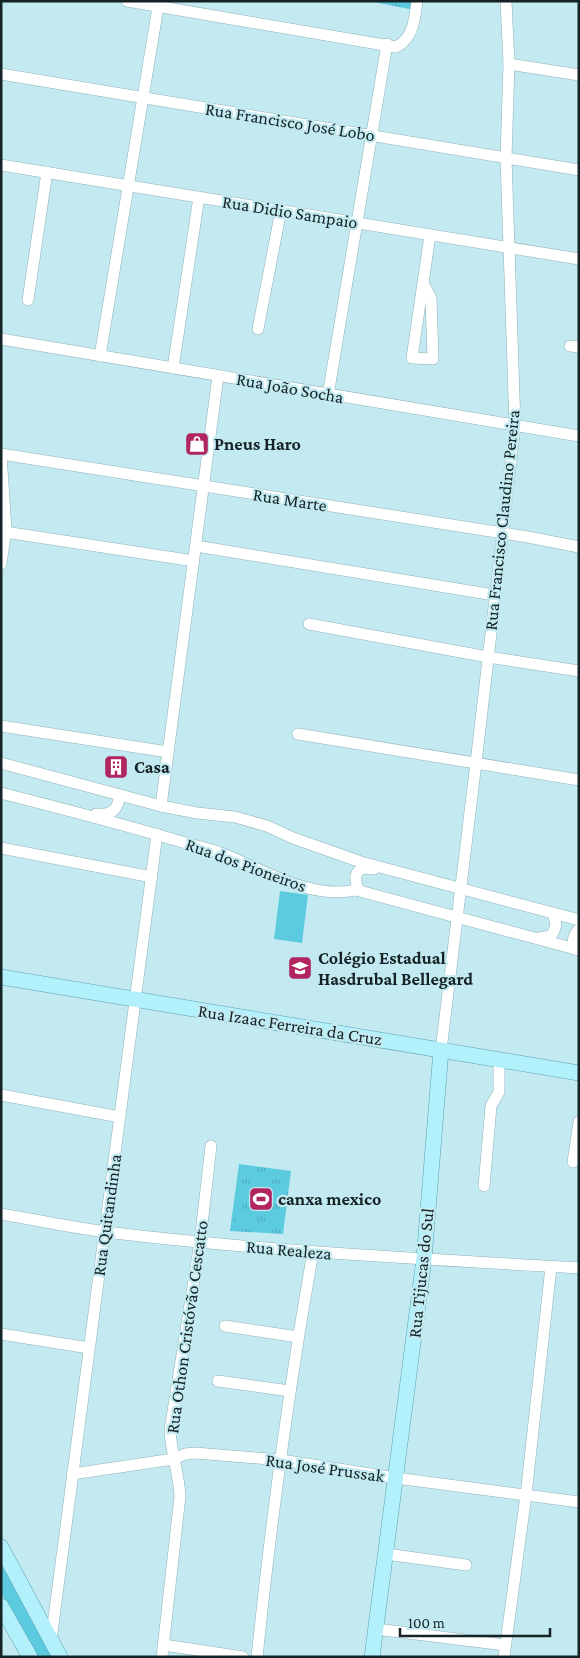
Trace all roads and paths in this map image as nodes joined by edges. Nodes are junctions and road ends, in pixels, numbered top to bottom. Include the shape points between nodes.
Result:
1 (127, 1) edge
2 (417, 1) edge
3 (506, 1) edge
4 (158, 4) edge
5 (387, 44) junction
6 (509, 64) junction
7 (1, 74) edge
8 (579, 75) edge
9 (142, 97) junction
10 (372, 136) junction
11 (506, 158) junction
12 (1, 165) edge
13 (579, 170) edge
14 (47, 172) junction
15 (128, 186) junction
16 (199, 197) junction
17 (280, 210) junction
18 (357, 223) junction
19 (430, 235) junction
20 (509, 248) junction
21 (579, 259) edge
22 (423, 283) junction
23 (28, 300) dead end
24 (258, 329) dead end
25 (1, 339) edge
26 (100, 356) junction
27 (173, 368) junction
28 (218, 376) junction
29 (328, 395) junction
30 (515, 426) junction
31 (579, 436) edge
32 (1, 454) edge
33 (204, 486) junction
34 (5, 532) junction
35 (502, 534) junction
36 (196, 546) junction
37 (579, 547) edge
38 (194, 561) junction
39 (1, 564) edge
40 (494, 595) junction
41 (309, 624) dead end
42 (488, 657) junction
43 (579, 671) edge
44 (1, 726) edge
45 (298, 734) dead end
46 (168, 752) junction
47 (1, 763) edge
48 (476, 763) junction
49 (579, 780) edge
50 (1, 793) edge
51 (120, 795) junction
52 (161, 806) junction
53 (62, 809) junction
54 (158, 834) junction
55 (1, 848) edge
56 (405, 873) junction
57 (152, 877) junction
58 (461, 888) junction
59 (359, 891) junction
60 (552, 913) junction
61 (458, 917) junction
62 (579, 920) edge
63 (579, 929) edge
64 (534, 938) junction
65 (577, 949) edge
66 (1, 977) edge
67 (136, 1000) junction
68 (441, 1050) junction
69 (500, 1060) junction
70 (579, 1073) edge
71 (1, 1095) edge
72 (120, 1117) junction
73 (579, 1122) edge
74 (211, 1146) dead end
75 (573, 1162) dead end
76 (484, 1186) dead end
77 (1, 1214) edge
78 (104, 1231) junction
79 (200, 1242) junction
80 (313, 1252) junction
81 (424, 1259) junction
82 (551, 1266) junction
83 (579, 1268) edge
84 (225, 1326) dead end
85 (1, 1334) edge
86 (298, 1336) junction
87 (89, 1348) junction
88 (218, 1381) dead end
89 (290, 1391) junction
90 (174, 1459) junction
91 (281, 1460) junction
92 (72, 1474) junction
93 (396, 1478) junction
94 (526, 1495) junction
95 (579, 1502) edge
96 (1, 1546) edge
97 (386, 1554) junction
98 (466, 1564) dead end
99 (56, 1597) junction
100 (1, 1606) edge
101 (36, 1613) junction
102 (376, 1629) junction
103 (51, 1640) junction
104 (163, 1651) edge
105 (504, 1651) edge
106 (30, 1657) edge
107 (60, 1657) edge
108 (244, 1657) edge
109 (258, 1657) edge
110 (372, 1657) edge

1 - 4 street
2 - 5 street via 409,36 396,46
3 - 6 street, Rua Francisco Claudino Pereira
4 - 5 street
4 - 9 street
5 - 10 street
6 - 8 street
6 - 11 street, Rua Francisco Claudino Pereira
7 - 9 street, Rua Francisco José Lobo
9 - 10 street, Rua Francisco José Lobo
9 - 15 street
10 - 11 street, Rua Francisco José Lobo
10 - 18 street
11 - 13 street, Rua Francisco José Lobo
11 - 20 street, Rua Francisco Claudino Pereira
12 - 14 street, Rua Didio Sampaio
14 - 15 street, Rua Didio Sampaio
14 - 23 street
15 - 16 street, Rua Didio Sampaio
15 - 26 street
16 - 17 street, Rua Didio Sampaio
16 - 27 street
17 - 18 street, Rua Didio Sampaio
17 - 24 street
18 - 19 street, Rua Didio Sampaio
18 - 29 street
19 - 20 street, Rua Didio Sampaio
19 - 22 street
20 - 21 street, Rua Didio Sampaio
20 - 30 street, Rua Francisco Claudino Pereira
22 - 22 street via 412,358 433,359 431,298
25 - 26 street, Rua João Socha
26 - 27 street, Rua João Socha
27 - 28 street, Rua João Socha
28 - 29 street, Rua João Socha
28 - 33 street
29 - 30 street, Rua João Socha
30 - 31 street, Rua João Socha
30 - 35 street, Rua Francisco Claudino Pereira
32 - 33 street, Rua Marte
32 - 34 street
33 - 35 street, Rua Marte
33 - 36 street
34 - 38 street
34 - 39 street
35 - 37 street, Rua Marte
35 - 40 street, Rua Francisco Claudino Pereira
36 - 38 street
36 - 40 street
38 - 46 street
40 - 42 street, Rua Francisco Claudino Pereira
41 - 42 street
42 - 43 street
42 - 48 street, Rua Francisco Claudino Pereira
44 - 46 street
45 - 48 street
46 - 52 street
47 - 51 street, Rua dos Pioneiros
48 - 49 street
48 - 58 street, Rua Francisco Claudino Pereira
50 - 53 street, Rua dos Pioneiros
51 - 52 street, Rua dos Pioneiros
51 - 53 street via 116,809 111,813
52 - 56 street, Rua dos Pioneiros via 267,826 361,862
53 - 54 street, Rua dos Pioneiros
54 - 57 street, Rua Quitandinha
54 - 59 street, Rua dos Pioneiros via 225,854 284,881 316,889
55 - 57 street
56 - 58 street, Rua dos Pioneiros
56 - 59 street via 365,867 356,875
57 - 67 street, Rua Quitandinha
58 - 60 street, Rua dos Pioneiros
58 - 61 street, Rua Tijucas do Sul
59 - 61 street, Rua dos Pioneiros
60 - 62 street, Rua dos Pioneiros
60 - 64 street via 556,929 551,936
61 - 64 street, Rua dos Pioneiros
61 - 68 street, Rua Tijucas do Sul
63 - 65 street via 573,942
64 - 65 street, Rua dos Pioneiros
66 - 67 main road, Rua Izaac Ferreira da Cruz
67 - 68 main road, Rua Izaac Ferreira da Cruz
67 - 72 street, Rua Quitandinha
68 - 69 main road, Rua Izaac Ferreira da Cruz
68 - 81 main road, Rua Tijucas do Sul
69 - 70 main road, Rua Izaac Ferreira da Cruz
69 - 76 street via 499,1092 491,1106
71 - 72 street
72 - 78 street, Rua Quitandinha
73 - 75 street
74 - 79 street, Rua Othon Cristóvão Cescatto
77 - 78 street, Rua Realeza
78 - 79 street, Rua Realeza
78 - 87 street, Rua Quitandinha
79 - 80 street, Rua Realeza
79 - 90 street, Rua Othon Cristóvão Cescatto via 170,1430
80 - 81 street, Rua Realeza
80 - 86 street
81 - 82 street, Rua Realeza
81 - 93 main road, Rua Tijucas do Sul
82 - 83 street, Rua Realeza
82 - 94 street
84 - 86 street
85 - 87 street
86 - 89 street
87 - 92 street, Rua Quitandinha
88 - 89 street
89 - 91 street
90 - 91 street, Rua José Prussak via 195,1452
90 - 92 street, Rua José Prussak
90 - 104 street, Rua Othon Cristóvão Cescatto via 180,1496
91 - 93 street, Rua José Prussak
91 - 109 street
92 - 99 street, Rua Quitandinha
93 - 94 street, Rua José Prussak
93 - 97 main road, Rua Tijucas do Sul
94 - 95 street, Rua José Prussak
94 - 105 street
96 - 101 main road
97 - 98 street
97 - 102 main road, Rua Tijucas do Sul
99 - 101 street via 48,1613
99 - 103 street, Rua Quitandinha
100 - 106 main road
101 - 103 main road
102 - 105 street
102 - 110 main road, Rua Tijucas do Sul
103 - 107 main road
104 - 108 street

